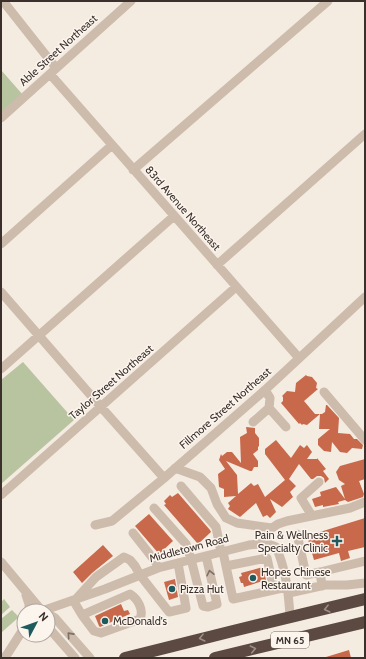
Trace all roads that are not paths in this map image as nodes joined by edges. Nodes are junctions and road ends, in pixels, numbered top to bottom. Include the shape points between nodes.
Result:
1 (3, 1) edge
2 (131, 1) edge
3 (328, 1) edge
4 (53, 71) junction
5 (1, 118) edge
6 (365, 134) edge
7 (112, 145) junction
8 (133, 170) junction
9 (174, 216) junction
10 (1, 244) edge
11 (217, 266) junction
12 (236, 287) junction
13 (1, 292) edge
14 (365, 297) edge
15 (39, 335) junction
16 (299, 358) junction
17 (1, 369) edge
18 (265, 390) junction
19 (324, 392) dead end
20 (101, 407) junction
21 (269, 408) junction
22 (253, 422) dead end
23 (286, 427) dead end
24 (365, 440) edge
25 (175, 468) junction
26 (164, 478) junction
27 (319, 482) dead end
28 (182, 486) dead end
29 (1, 495) edge
30 (365, 502) edge
31 (154, 508) dead end
32 (312, 516) junction
33 (95, 525) dead end
34 (272, 528) junction
35 (133, 533) dead end
36 (296, 534) dead end
37 (266, 543) junction
38 (222, 552) junction
39 (206, 556) junction
40 (191, 559) junction
41 (365, 561) edge
42 (1, 562) edge
43 (178, 563) junction
44 (226, 566) junction
45 (158, 568) junction
46 (320, 572) junction
47 (140, 575) junction
48 (119, 583) junction
49 (365, 583) edge
50 (322, 586) junction
51 (23, 588) junction
52 (274, 590) junction
53 (288, 590) junction
54 (130, 594) junction
55 (365, 599) edge
56 (74, 600) junction
57 (29, 603) edge
58 (35, 603) edge
59 (56, 606) edge
60 (82, 615) junction
61 (290, 618) junction
62 (56, 620) edge
63 (365, 622) edge
64 (56, 636) edge
65 (16, 640) edge
66 (4, 658) edge
67 (75, 658) edge
68 (90, 658) edge
69 (125, 658) edge
70 (215, 658) edge

1 - 4 street, 83rd Avenue Northeast
2 - 4 street, Able Street Northeast
3 - 8 street
4 - 5 street, Able Street Northeast
4 - 7 street, 83rd Avenue Northeast
6 - 11 street
7 - 8 street, 83rd Avenue Northeast
7 - 10 street
8 - 9 street, 83rd Avenue Northeast
9 - 11 street, 83rd Avenue Northeast
9 - 15 street
11 - 12 street, 83rd Avenue Northeast
12 - 16 street, 83rd Avenue Northeast
12 - 20 street, Taylor Street Northeast
13 - 15 street
14 - 16 street, Fillmore Street Northeast
15 - 17 street
15 - 20 street
16 - 18 street, Fillmore Street Northeast
18 - 21 street via 270,398
18 - 25 street, Fillmore Street Northeast
19 - 24 street
20 - 26 street
20 - 29 street, Taylor Street Northeast
21 - 22 street
21 - 23 street
25 - 26 street, Fillmore Street Northeast
25 - 34 street via 200,477 211,488 226,518 237,523
26 - 33 street, Fillmore Street Northeast via 112,521
27 - 32 street via 301,498
28 - 38 street via 216,527
30 - 32 street
31 - 40 street via 186,544
32 - 34 street via 287,521
34 - 37 street via 267,532
35 - 45 street
36 - 46 street via 306,574
37 - 38 street, Middletown Road
37 - 53 street via 276,547 280,555
38 - 39 street, Middletown Road
38 - 44 street
39 - 40 street, Middletown Road
40 -> 39 street via 203,606 208,607 217,604
40 - 43 street, Middletown Road
41 - 46 street
42 - 51 street
43 - 45 street, Middletown Road
43 - 47 street via 186,608 169,612
44 - 52 street via 267,558
44 - 52 street via 233,599
45 - 47 street, Middletown Road
46 - 50 street
47 - 48 street, Middletown Road
47 - 56 street via 130,560 124,557 96,577
48 - 54 street
48 - 56 street, Middletown Road
49 - 50 street
50 - 53 street
51 - 57 street
51 - 58 street
52 - 53 street
53 - 61 street
54 - 60 street
54 - 60 street via 140,604 140,619 101,633 94,631
55 -> 61 highway, MN 65
56 - 59 street, Middletown Road
56 - 60 street
61 -> 69 highway, MN 65
68 -> 62 street
70 -> 63 highway, MN 65
64 - 67 street
65 - 66 street

